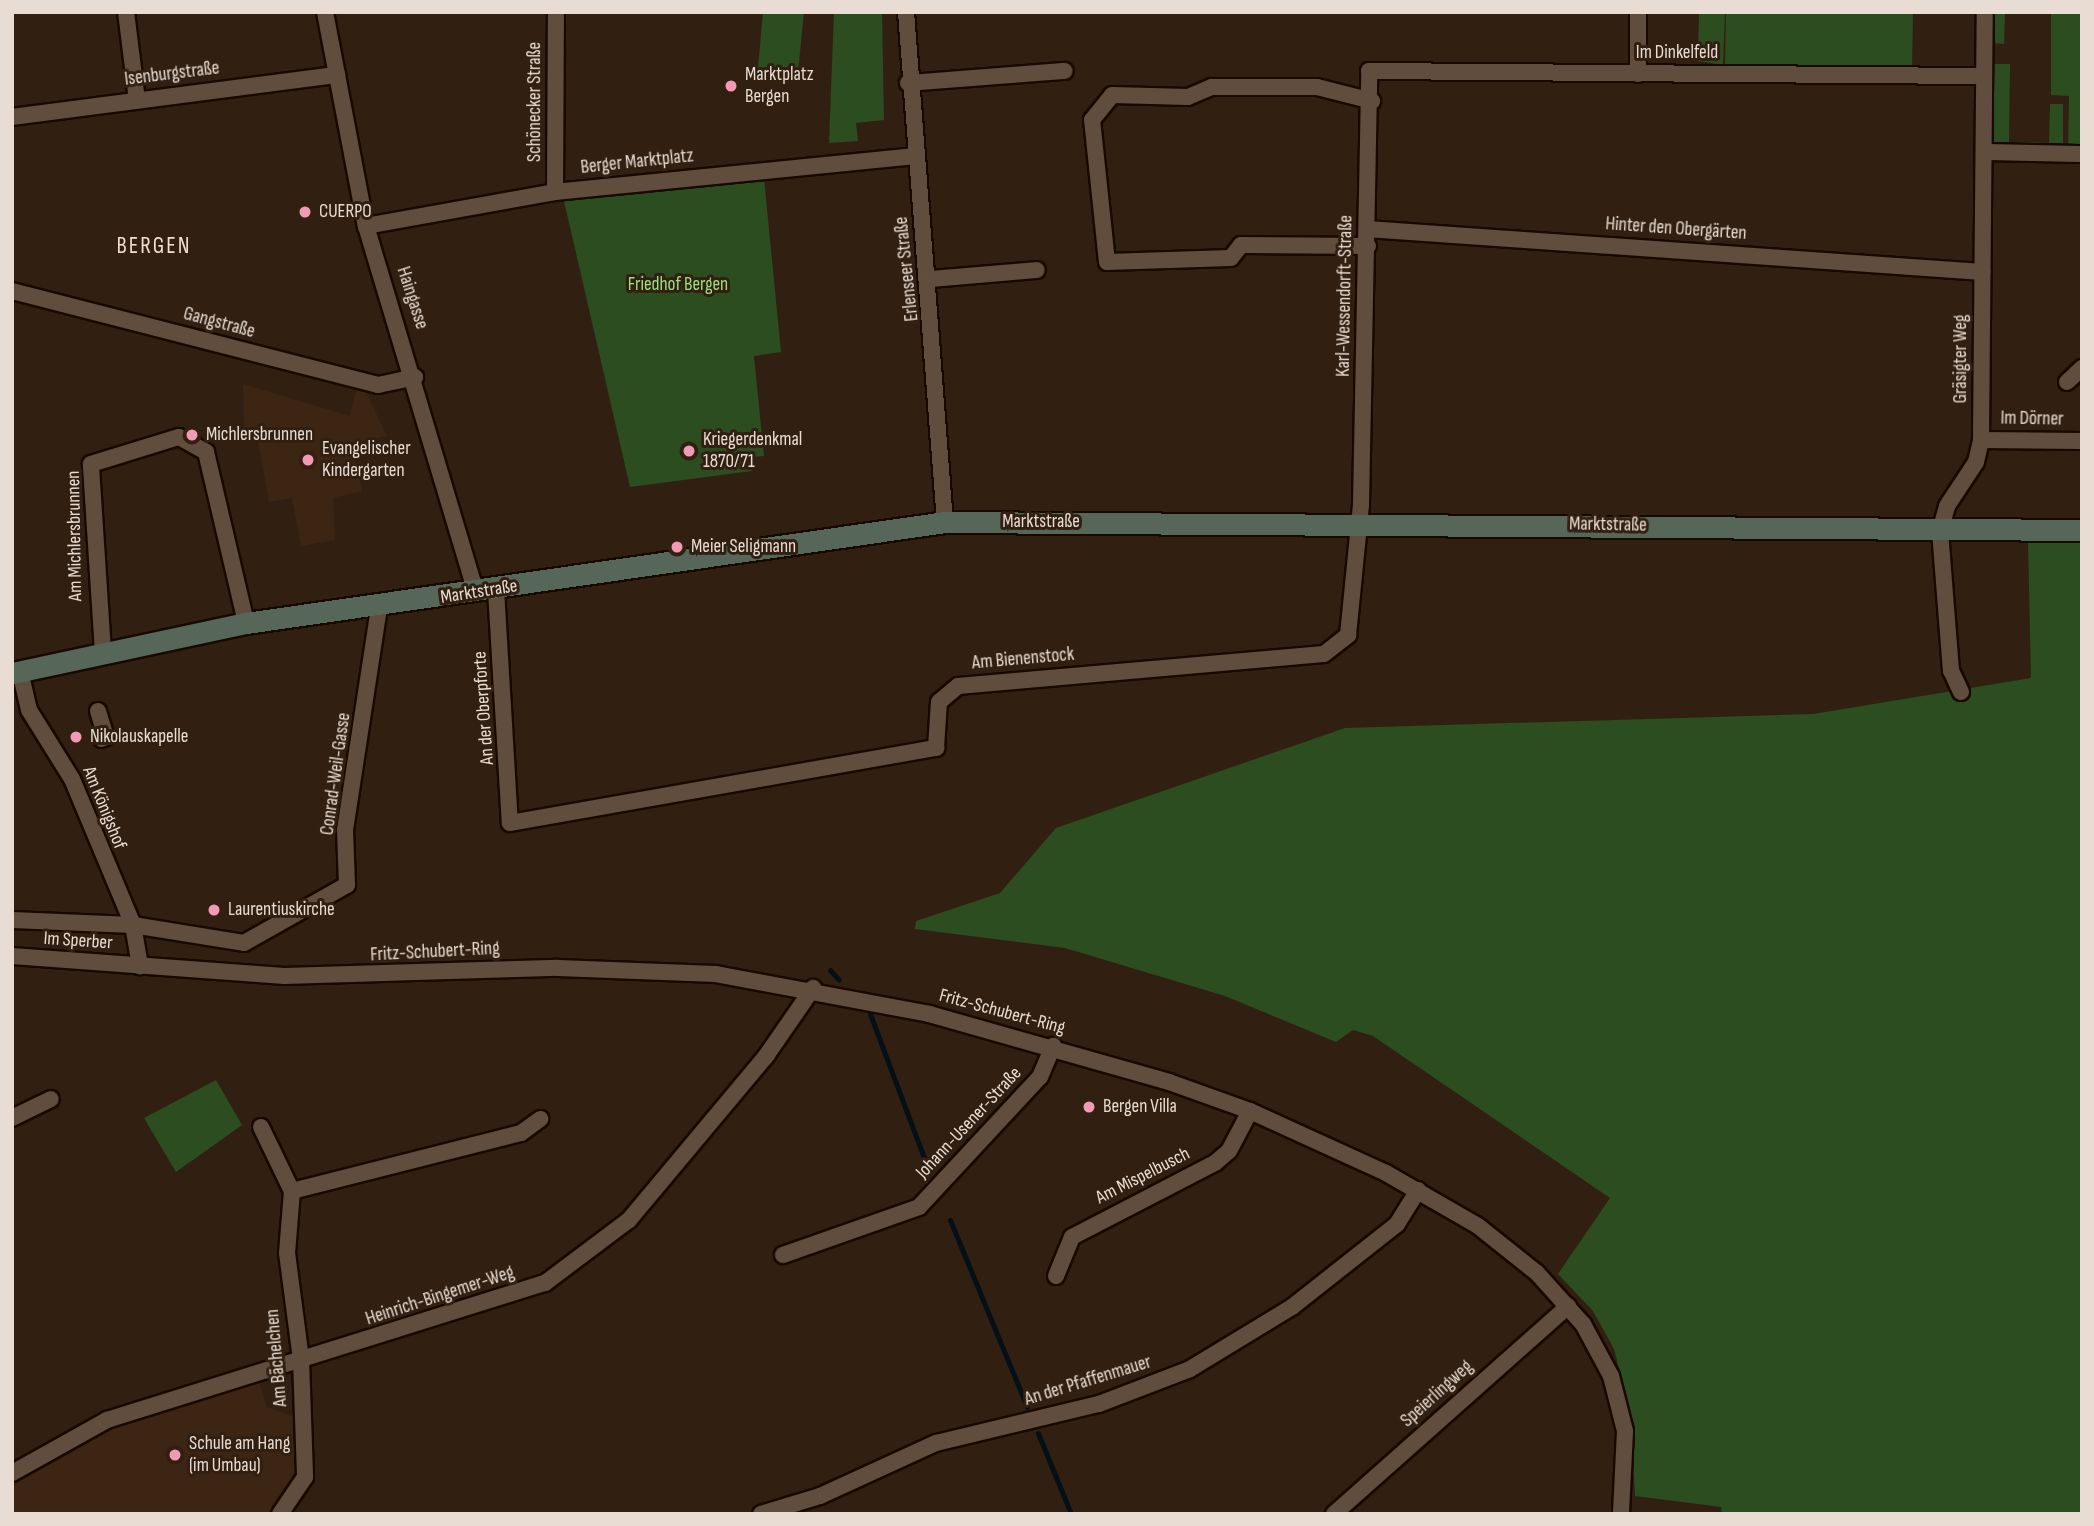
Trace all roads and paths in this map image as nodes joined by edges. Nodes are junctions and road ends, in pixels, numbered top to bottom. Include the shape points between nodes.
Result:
1 (126, 12) edge
2 (326, 12) edge
3 (556, 12) edge
4 (906, 12) edge
5 (1638, 12) edge
6 (1985, 12) edge
7 (1065, 71) dead end
8 (1369, 71) joint
9 (1638, 74) junction
10 (337, 75) junction
11 (1984, 76) junction
12 (908, 83) junction
13 (137, 100) junction
14 (1372, 101) junction
15 (12, 117) edge
16 (1984, 152) junction
17 (2082, 154) edge
18 (915, 156) junction
19 (555, 192) junction
20 (366, 226) junction
21 (1367, 237) junction
22 (1037, 270) dead end
23 (1982, 272) junction
24 (930, 279) junction
25 (12, 291) edge
26 (2082, 368) edge
27 (415, 377) junction
28 (2067, 382) dead end
29 (1981, 440) junction
30 (2082, 441) edge
31 (1355, 521) junction
32 (945, 522) junction
33 (2082, 530) edge
34 (1940, 531) junction
35 (486, 591) junction
36 (379, 607) junction
37 (246, 623) junction
38 (103, 652) junction
39 (16, 672) edge
40 (1961, 692) dead end
41 (98, 711) dead end
42 (101, 739) dead end
43 (509, 823) joint
44 (12, 920) edge
45 (132, 925) junction
46 (12, 956) edge
47 (140, 966) junction
48 (813, 988) junction
49 (1053, 1046) junction
50 (51, 1099) dead end
51 (1250, 1111) junction
52 (12, 1118) edge
53 (540, 1119) dead end
54 (261, 1127) dead end
55 (1418, 1190) junction
56 (292, 1191) junction
57 (782, 1255) dead end
58 (1056, 1276) dead end
59 (1569, 1306) junction
60 (301, 1360) junction
61 (12, 1473) edge
62 (281, 1514) edge
63 (761, 1514) edge
64 (1334, 1514) edge
65 (1621, 1514) edge

1 - 13 street
2 - 10 street, Haingasse
3 - 19 street, Schönecker Straße
4 - 12 street, Erlenseer Straße
5 - 9 street
6 - 11 street, Gräsigter Weg
7 - 12 street
8 - 9 street, Im Dinkelfeld
8 - 14 street, Karl-Wessendorft-Straße
9 - 11 street, Im Dinkelfeld
10 - 13 street, Isenburgstraße
10 - 20 street, Haingasse
11 - 16 street, Gräsigter Weg
12 - 18 street, Erlenseer Straße
13 - 15 street, Isenburgstraße
14 - 21 street, Karl-Wessendorft-Straße
14 - 21 street, Hinter den Obergärten via 1317,87 1112,95 1092,120 1107,262 1231,258 1241,245
16 - 17 street
16 - 23 street, Gräsigter Weg
18 - 19 street, Berger Marktplatz
18 - 24 street, Erlenseer Straße
19 - 20 street, Berger Marktplatz
20 - 27 street, Haingasse
21 - 23 street, Hinter den Obergärten
21 - 31 street, Karl-Wessendorft-Straße via 1361,505
22 - 24 street
23 - 29 street, Gräsigter Weg
24 - 32 street, Erlenseer Straße
25 - 27 street, Gangstraße via 378,385
26 - 28 street
27 - 35 street, Haingasse
29 - 30 street, Im Dörner
29 - 34 street, Gräsigter Weg via 1976,462 1947,506
31 - 32 street, Marktstraße
31 - 34 street, Marktstraße
31 - 43 street, Am Bienenstock via 1348,635 1324,654 958,685 939,702 936,748
32 - 35 street, Marktstraße
33 - 34 street, Marktstraße
34 - 40 street, Gräsigter Weg via 1951,671
35 - 36 street, Marktstraße
35 - 43 street, An der Oberpforte
36 - 37 street, Marktstraße
36 - 45 street, Conrad-Weil-Gasse via 345,830 348,885 244,943
37 - 38 street, Marktstraße
37 - 38 street, Am Michlersbrunnen via 206,452 179,437 91,464
38 - 39 street, Marktstraße
39 - 45 street, Am Königshof via 29,710 72,779
41 - 42 street, Am Königshof via 106,737
44 - 45 street, Im Sperber
45 - 47 street, Am Königshof
46 - 47 street, Im Sperber
47 - 48 street, Fritz-Schubert-Ring via 253,974 487,970 716,974
48 - 49 street, Fritz-Schubert-Ring
48 - 60 street, Heinrich-Bingemer-Weg via 766,1056 629,1220 581,1259 500,1301
49 - 51 street, Fritz-Schubert-Ring
49 - 57 street, Johann-Usener-Straße via 1040,1077 919,1207
50 - 52 street
51 - 55 street, Fritz-Schubert-Ring
51 - 58 street, Am Mispelbusch via 1230,1151 1215,1163 1072,1237
53 - 56 street via 521,1133
54 - 56 street
55 - 59 street, Fritz-Schubert-Ring via 1506,1246
55 - 63 street, An der Pfaffenmauer via 1397,1224 1293,1307 1190,1369 1099,1404 928,1446 820,1496
56 - 60 street, Am Bächelchen via 287,1253
59 - 64 street, Speierlingweg
59 - 65 street, Fritz-Schubert-Ring via 1597,1347 1617,1394 1626,1449
60 - 61 street, Heinrich-Bingemer-Weg via 107,1420
60 - 62 street, Am Bächelchen via 305,1477

